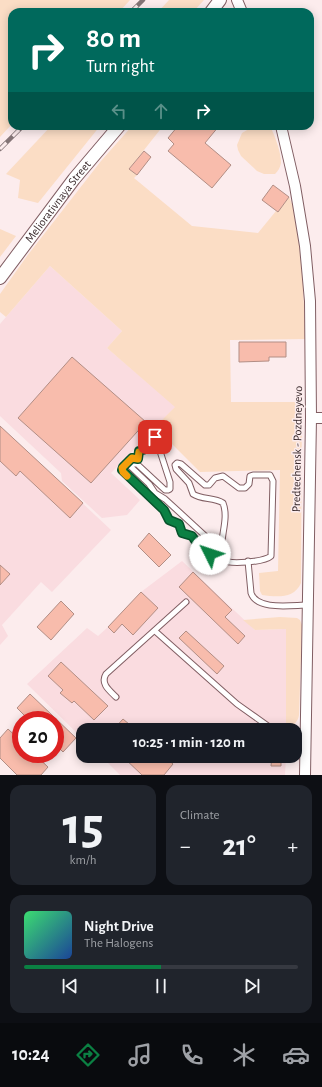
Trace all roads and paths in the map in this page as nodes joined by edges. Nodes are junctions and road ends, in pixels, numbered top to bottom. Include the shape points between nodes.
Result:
1 (116, 130) edge
2 (282, 130) edge
3 (0, 278) edge
4 (311, 418) junction
5 (322, 418) edge
6 (150, 439) joint
7 (248, 561) junction
8 (186, 602) dead end
9 (308, 605) junction
10 (155, 631) junction
11 (116, 697) dead end
12 (264, 723) edge
13 (302, 732) edge
14 (306, 732) junction
15 (305, 775) edge

1 - 3 street, Meliorativnaya Street via 74,179
2 - 4 street, Predtechensk - Pozdneyevo via 305,246 310,301
4 - 5 street
4 - 9 street, Predtechensk - Pozdneyevo
6 - 6 lane via 146,449 139,451 138,459 132,458 122,470 164,510 169,520 179,524 182,533 192,536 203,552 210,554 213,552 214,544 165,499 155,493 131,467 132,464 137,464 165,490 170,489 158,442 155,437
7 - 7 lane via 229,563 223,560 223,503 193,494 189,483 176,469 177,463 205,485 223,476 239,488 245,488 249,484 250,476 270,475 273,481 272,552 268,558
7 - 9 lane via 251,593 257,602 267,605
8 - 10 lane
9 - 14 street, Predtechensk - Pozdneyevo
10 - 11 lane via 106,674 104,678 107,688
10 - 12 lane via 237,704
13 - 14 lane
14 - 15 street, Predtechensk - Pozdneyevo

